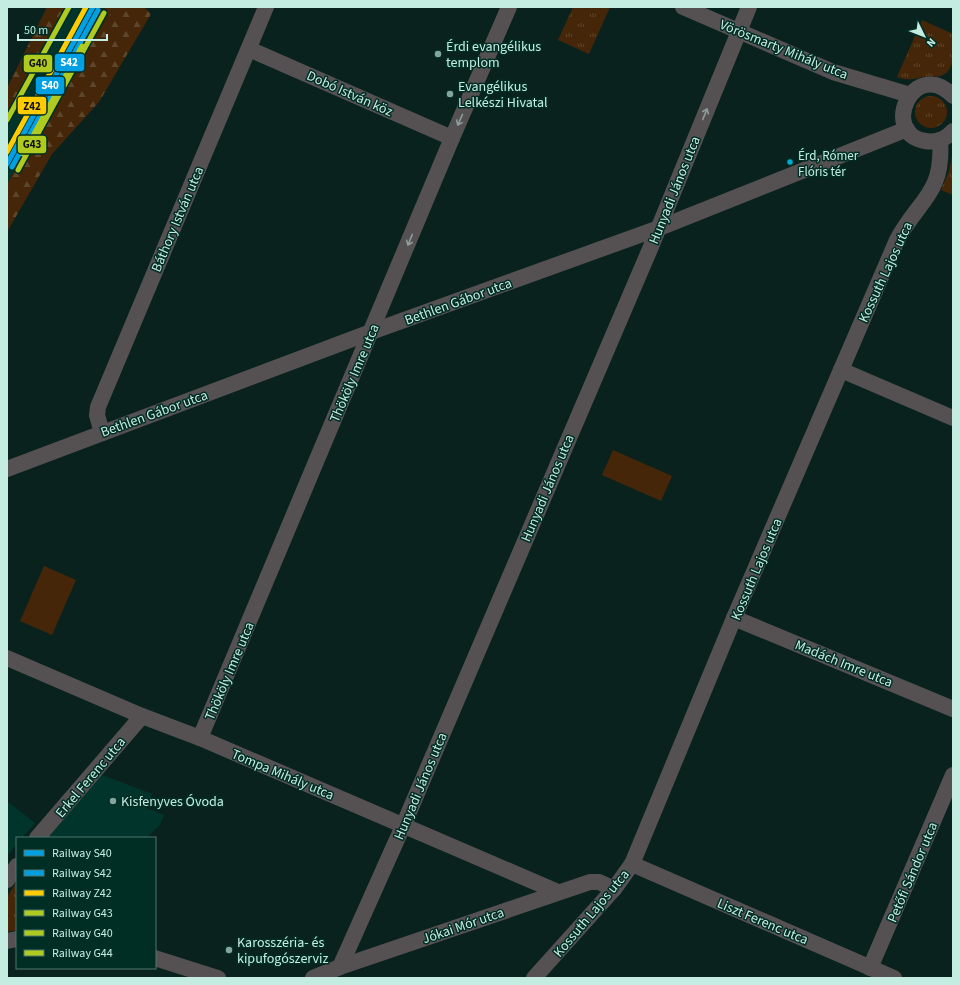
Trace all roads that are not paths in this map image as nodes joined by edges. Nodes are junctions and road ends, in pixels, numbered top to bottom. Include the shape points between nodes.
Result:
1 (266, 7) edge
2 (509, 7) edge
3 (683, 7) edge
4 (749, 7) edge
5 (739, 31) junction
6 (249, 49) junction
7 (951, 90) edge
8 (910, 95) junction
9 (907, 129) junction
10 (953, 131) edge
11 (452, 138) junction
12 (940, 140) junction
13 (659, 228) junction
14 (372, 332) junction
15 (842, 370) junction
16 (953, 418) edge
17 (102, 433) junction
18 (7, 469) edge
19 (734, 618) junction
20 (7, 658) edge
21 (953, 709) edge
22 (142, 716) junction
23 (200, 738) junction
24 (953, 776) edge
25 (403, 826) junction
26 (38, 837) edge
27 (632, 864) junction
28 (16, 867) edge
29 (7, 880) edge
30 (614, 889) junction
31 (558, 892) junction
32 (156, 958) edge
33 (340, 967) junction
34 (870, 968) junction
35 (218, 978) edge
36 (312, 978) edge
37 (534, 978) edge
38 (894, 978) edge

1 - 6 street, Báthory István utca
2 -> 11 street, Thököly Imre utca
3 - 5 street, Vörösmarty Mihály utca
4 - 5 street, Hunyadi János utca
5 - 8 street, Vörösmarty Mihály utca via 833,72
13 -> 5 street, Hunyadi János utca
6 - 11 street, Dobó István köz
6 - 17 street, Báthory István utca via 98,406 97,415
7 - 8 street via 924,86
8 - 9 street via 903,112
9 - 12 street via 913,136 922,140
9 - 13 street, Bethlen Gábor utca
10 - 12 street
11 -> 14 street, Thököly Imre utca
12 - 15 street, Kossuth Lajos utca via 940,168 933,190 910,218 897,240
13 - 14 street, Bethlen Gábor utca
13 - 25 street, Hunyadi János utca
14 - 17 street, Bethlen Gábor utca
14 - 23 street, Thököly Imre utca
15 - 16 street
15 - 19 street, Kossuth Lajos utca
17 - 18 street, Bethlen Gábor utca
19 - 21 street, Madách Imre utca
19 - 27 street, Kossuth Lajos utca
20 - 22 street, Tompa Mihály utca
22 - 23 street, Tompa Mihály utca
22 - 26 street, Erkel Ferenc utca
23 - 25 street, Tompa Mihály utca
24 - 34 street, Petőfi Sándor utca
25 - 31 street, Tompa Mihály utca
25 - 33 street, Hunyadi János utca
27 - 30 street, Kossuth Lajos utca
27 - 34 street, Liszt Ferenc utca
28 - 29 street
30 - 31 street, Jókai Mór utca via 599,882 590,882
30 - 37 street, Kossuth Lajos utca
31 - 33 street, Jókai Mór utca
32 - 35 street
33 - 36 street, Jókai Mór utca
34 - 38 street, Liszt Ferenc utca

